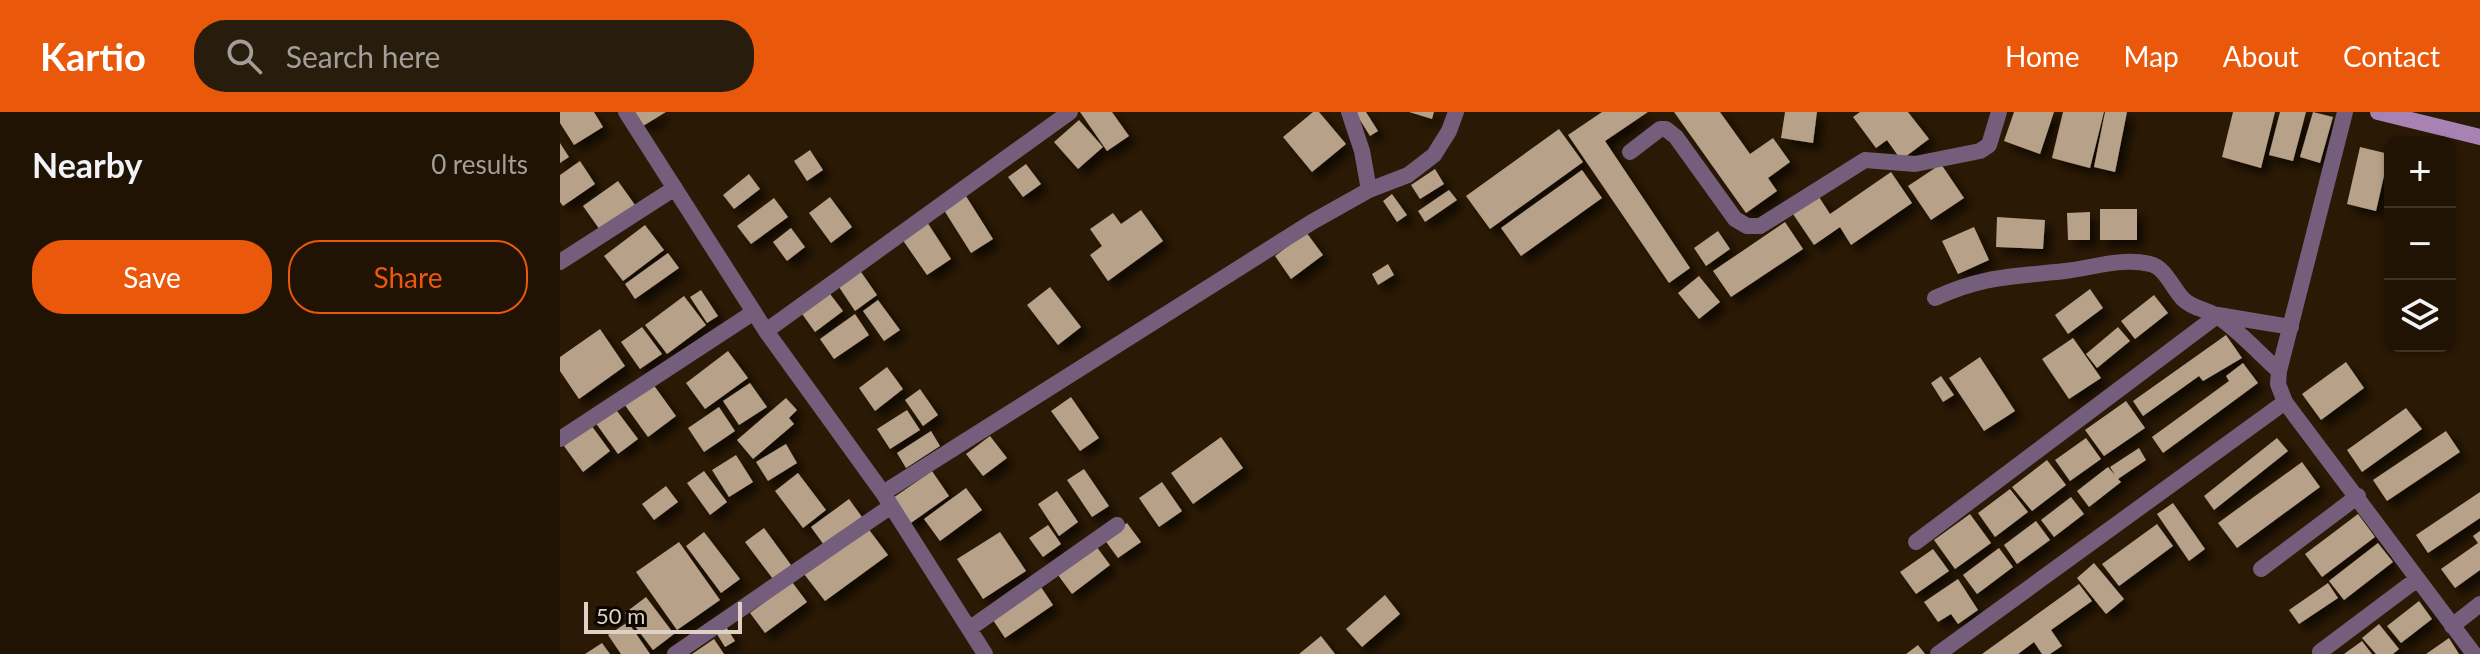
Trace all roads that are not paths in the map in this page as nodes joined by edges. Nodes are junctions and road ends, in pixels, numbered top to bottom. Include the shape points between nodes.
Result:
1 (626, 112) edge
2 (1070, 112) edge
3 (1349, 112) edge
4 (1456, 112) edge
5 (1999, 112) edge
6 (2345, 112) edge
7 (2378, 112) edge
8 (2480, 137) edge
9 (1630, 152) dead end
10 (675, 188) junction
11 (1369, 190) junction
12 (560, 262) edge
13 (1935, 298) dead end
14 (754, 312) junction
15 (2218, 315) junction
16 (2291, 327) junction
17 (766, 331) junction
18 (2279, 371) junction
19 (2285, 402) junction
20 (560, 439) edge
21 (2358, 496) junction
22 (886, 500) junction
23 (1117, 525) dead end
24 (1916, 542) dead end
25 (2261, 569) dead end
26 (2416, 580) junction
27 (2480, 604) edge
28 (2452, 626) junction
29 (969, 629) junction
30 (2320, 652) dead end
31 (675, 654) edge
32 (985, 654) edge
33 (1938, 654) edge
34 (2474, 654) edge

1 - 10 street
2 - 17 street
3 - 11 street
4 - 11 street via 1434,155 1408,175
5 - 9 street via 1989,145 1980,151 1915,164 1865,160 1760,226 1735,219 1666,129
6 - 16 street
7 - 8 main road
10 - 12 street
10 - 14 street
11 - 22 street
13 - 15 street via 1999,277 2122,261 2157,267 2195,309
14 - 17 street
14 - 20 street
15 - 16 street
15 - 18 street
15 - 24 street
16 - 18 street
17 - 22 street
18 - 19 street
19 - 21 street
19 - 33 street
21 - 25 street
21 - 26 street
22 - 29 street
22 - 31 street
23 - 29 street
26 - 28 street
26 - 30 street
27 - 28 street
28 - 34 street
29 - 32 street

